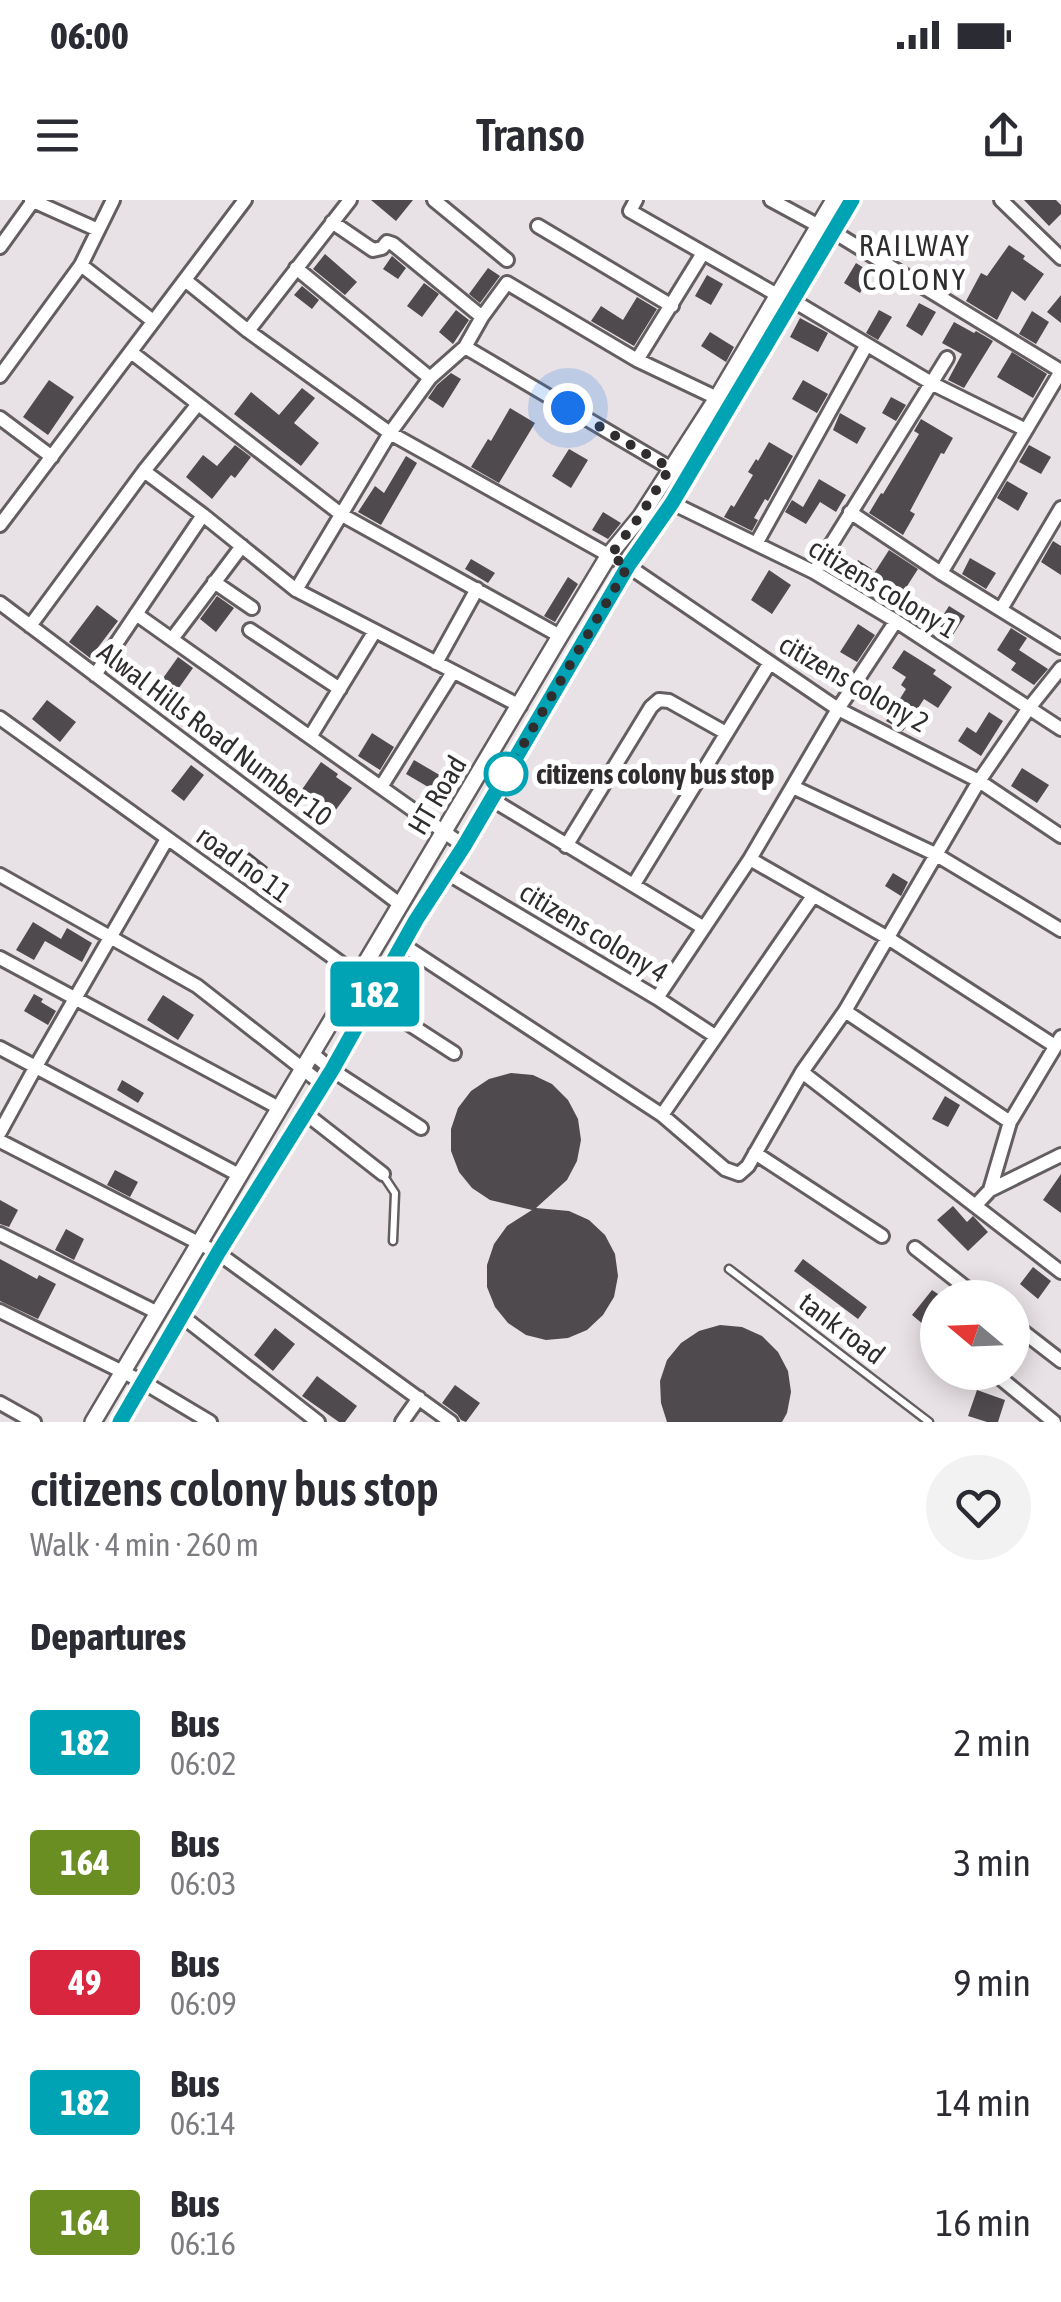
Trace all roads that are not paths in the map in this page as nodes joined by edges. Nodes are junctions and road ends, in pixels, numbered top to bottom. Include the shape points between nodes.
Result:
1 (112, 200) edge
2 (246, 200) edge
3 (350, 200) edge
4 (434, 200) edge
5 (636, 200) edge
6 (771, 200) edge
7 (834, 200) edge
8 (852, 200) edge
9 (1000, 200) edge
10 (32, 201) edge
11 (332, 222) junction
12 (538, 226) dead end
13 (826, 229) junction
14 (98, 230) junction
15 (0, 248) edge
16 (703, 253) junction
17 (1061, 258) edge
18 (506, 260) dead end
19 (81, 265) junction
20 (296, 268) junction
21 (186, 280) junction
22 (785, 298) junction
23 (672, 306) junction
24 (482, 316) junction
25 (153, 321) junction
26 (248, 332) junction
27 (866, 346) junction
28 (465, 347) junction
29 (130, 352) junction
30 (947, 358) dead end
31 (637, 360) junction
32 (1061, 371) edge
33 (0, 376) edge
34 (430, 378) junction
35 (933, 384) junction
36 (717, 398) junction
37 (198, 404) junction
38 (0, 418) edge
39 (1026, 430) junction
40 (390, 432) junction
41 (52, 457) junction
42 (670, 468) junction
43 (144, 472) junction
44 (672, 503) junction
45 (1061, 508) edge
46 (850, 512) junction
47 (204, 515) junction
48 (342, 515) junction
49 (2, 518) edge
50 (756, 544) junction
51 (242, 546) junction
52 (610, 556) junction
53 (628, 566) junction
54 (814, 572) junction
55 (941, 573) junction
56 (214, 582) junction
57 (296, 590) junction
58 (477, 590) junction
59 (0, 603) edge
60 (252, 608) dead end
61 (1001, 609) junction
62 (136, 614) junction
63 (896, 621) junction
64 (30, 626) junction
65 (250, 630) dead end
66 (375, 631) junction
67 (560, 636) junction
68 (172, 640) junction
69 (1061, 647) edge
70 (436, 663) junction
71 (768, 664) junction
72 (1061, 668) edge
73 (453, 672) junction
74 (95, 675) junction
75 (340, 688) junction
76 (520, 706) junction
77 (1029, 708) junction
78 (838, 709) junction
79 (0, 718) edge
80 (1061, 729) edge
81 (726, 733) junction
82 (310, 737) junction
83 (980, 781) junction
84 (380, 787) junction
85 (793, 787) junction
86 (491, 799) junction
87 (444, 832) junction
88 (1061, 836) edge
89 (167, 839) junction
90 (464, 846) junction
91 (566, 846) junction
92 (935, 854) junction
93 (750, 859) junction
94 (447, 873) junction
95 (0, 875) edge
96 (634, 884) junction
97 (813, 896) junction
98 (401, 905) junction
99 (704, 928) junction
100 (1061, 930) edge
101 (110, 938) junction
102 (888, 938) junction
103 (402, 945) junction
104 (0, 958) edge
105 (358, 976) junction
106 (657, 998) junction
107 (74, 999) junction
108 (372, 1000) junction
109 (845, 1011) junction
110 (714, 1036) junction
111 (1058, 1041) edge
112 (0, 1048) edge
113 (454, 1053) dead end
114 (313, 1054) junction
115 (34, 1068) junction
116 (302, 1070) junction
117 (802, 1072) junction
118 (327, 1077) junction
119 (280, 1108) junction
120 (305, 1112) junction
121 (662, 1116) junction
122 (1010, 1122) junction
123 (421, 1128) dead end
124 (0, 1132) edge
125 (0, 1141) edge
126 (755, 1152) junction
127 (1061, 1155) edge
128 (383, 1174) joint
129 (240, 1175) junction
130 (990, 1190) junction
131 (976, 1205) junction
132 (0, 1234) edge
133 (882, 1236) dead end
134 (394, 1240) dead end
135 (199, 1242) junction
136 (915, 1248) dead end
137 (218, 1253) junction
138 (729, 1269) dead end
139 (1061, 1272) edge
140 (956, 1280) edge
141 (0, 1311) edge
142 (158, 1313) junction
143 (183, 1317) junction
144 (1030, 1337) edge
145 (1061, 1361) edge
146 (123, 1374) junction
147 (143, 1382) junction
148 (1015, 1390) edge
149 (418, 1398) junction
150 (0, 1404) edge
151 (34, 1422) edge
152 (93, 1422) edge
153 (120, 1422) edge
154 (210, 1422) edge
155 (318, 1422) edge
156 (402, 1422) edge
157 (451, 1422) edge
158 (929, 1422) edge
159 (1054, 1422) edge

1 - 14 street
2 - 21 street
3 - 11 street
4 - 18 street
5 - 16 street via 630,211
6 - 13 street
7 - 13 street, HT Road
8 - 13 street, HT Road
9 - 17 street
10 - 14 street
10 - 15 street
11 - 20 street
11 - 24 street via 373,250 387,242 402,250
12 - 23 street
13 - 22 street, HT Road
13 - 32 street
14 - 19 street
16 - 22 street
16 - 23 street
19 - 25 street
19 - 33 street
20 - 26 street
20 - 34 street
21 - 25 street
21 - 26 street, citizens colony 2
22 - 27 street
22 - 36 street, HT Road
22 - 44 street, HT Road
23 - 31 street
24 - 28 street
24 - 31 street via 507,283
25 - 29 street
26 - 40 street, citizens colony 2
27 - 35 street
27 - 50 street
28 - 34 street
28 - 42 street
29 - 37 street
29 - 41 street
30 - 35 street
31 - 36 street
32 - 39 street
34 - 40 street
35 - 39 street
35 - 46 street
36 - 42 street, HT Road
37 - 43 street
37 - 48 street
38 - 41 street
39 - 55 street
40 - 48 street
40 - 52 street, citizens colony 2
41 - 49 street
42 - 52 street, HT Road
43 - 47 street
43 - 64 street
44 - 50 street, citizens colony 1
44 - 53 street, HT Road
45 - 61 street
46 - 54 street
46 - 55 street
47 - 51 street
47 - 62 street
48 - 57 street
48 - 58 street
50 - 54 street, citizens colony 1
51 - 56 street
51 - 57 street
52 - 53 street, citizens colony 2
52 - 67 street, HT Road
53 - 71 street, citizens colony 2
53 - 86 street, HT Road
54 - 63 street, citizens colony 1
55 - 61 street
56 - 60 street
56 - 68 street
57 - 66 street
58 - 67 street
58 - 70 street
59 - 64 street, Alwal Hills Road Number 10
61 - 69 street
62 - 68 street
62 - 74 street
63 - 77 street, citizens colony 1
63 - 78 street
64 - 74 street, Alwal Hills Road Number 10
65 - 75 street
66 - 70 street
66 - 75 street
67 - 76 street, HT Road
68 - 82 street
70 - 73 street
71 - 78 street, citizens colony 2
71 - 81 street
72 - 77 street
73 - 76 street
73 - 84 street
74 - 98 street, Alwal Hills Road Number 10
75 - 82 street
76 - 87 street, HT Road
77 - 80 street, citizens colony 1
77 - 83 street
78 - 83 street, citizens colony 2
78 - 85 street
79 - 89 street, road no 11
81 - 91 street via 659,700
81 - 96 street
82 - 84 street
83 - 88 street, citizens colony 2
83 - 92 street
84 - 87 street
85 - 92 street
85 - 93 street
86 - 90 street, HT Road
86 - 91 street
87 - 90 street
87 - 98 street, HT Road
89 - 101 street
89 - 105 street, road no 11
90 - 94 street, HT Road
91 - 96 street
92 - 100 street
92 - 102 street
93 - 97 street
93 - 99 street
94 - 103 street, HT Road
94 - 106 street, citizens colony 4
95 - 101 street
96 - 99 street
97 - 102 street
97 - 110 street
98 - 105 street, HT Road
99 - 106 street
101 - 107 street
101 - 116 street via 197,986
102 - 109 street
102 - 111 street
103 - 108 street, HT Road
103 - 121 street
104 - 107 street
105 - 108 street, road no 11
105 - 114 street, HT Road
106 - 110 street, citizens colony 4
107 - 115 street
107 - 119 street
108 - 113 street, road no 11
108 - 118 street, HT Road
109 - 117 street
109 - 122 street
110 - 121 street
111 - 122 street
112 - 115 street
114 - 116 street, HT Road
114 - 118 street
115 - 124 street
115 - 129 street
116 - 118 street
116 - 119 street, HT Road
117 - 126 street
117 - 131 street
118 - 120 street, HT Road
118 - 123 street
119 - 129 street, HT Road
120 - 128 street
120 - 137 street, HT Road
121 - 126 street via 726,1169 739,1174
122 - 130 street
125 - 135 street
126 - 133 street
127 - 130 street
128 - 134 lane via 395,1193
129 - 135 street, HT Road
130 - 131 street
131 - 139 street
132 - 142 street
135 - 137 street
135 - 142 street, HT Road
136 - 140 street
137 - 143 street, HT Road
137 - 149 street
138 - 158 lane, tank road
141 - 146 street
142 - 146 street, HT Road
143 - 147 street, HT Road
143 - 155 street
144 - 145 street
146 - 147 street
146 - 152 street, HT Road
147 - 153 street, HT Road
147 - 154 street
148 - 159 street
149 - 156 street
149 - 157 street
150 - 151 street

